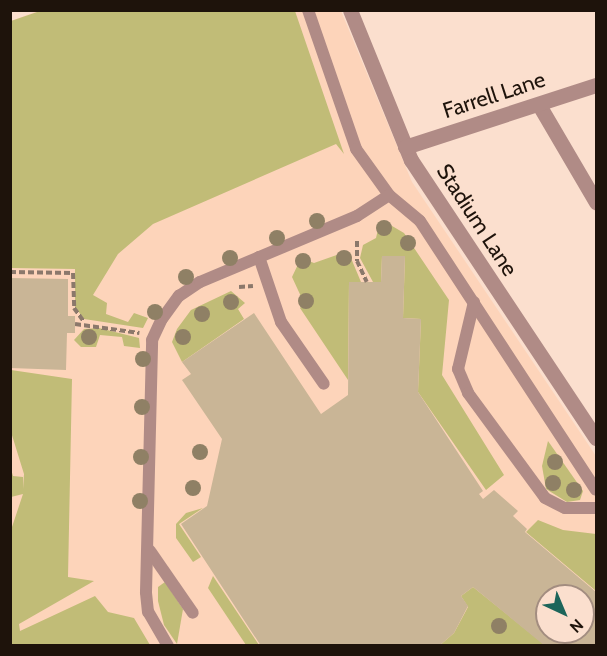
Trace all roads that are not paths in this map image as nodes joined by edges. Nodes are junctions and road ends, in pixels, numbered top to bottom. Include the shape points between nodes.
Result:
1 (308, 10) edge
2 (350, 10) edge
3 (597, 85) edge
4 (539, 105) junction
5 (405, 147) junction
6 (389, 195) junction
7 (597, 202) edge
8 (259, 257) junction
9 (474, 302) junction
10 (324, 384) dead end
11 (597, 438) edge
12 (597, 490) edge
13 (597, 508) edge
14 (150, 551) junction
15 (193, 613) dead end
16 (168, 645) edge

1 - 6 lane via 356,149
2 - 5 street, Stadium Lane
3 - 4 street, Farrell Lane
4 - 5 street, Farrell Lane
4 - 7 street
5 - 11 street, Stadium Lane
6 - 8 lane via 357,216
6 - 9 lane via 420,221
8 - 10 lane via 280,322
8 - 14 lane via 179,296 152,340
9 - 12 lane
9 - 13 lane via 458,369 468,393 545,498 565,508
14 - 15 lane
14 - 16 lane via 148,612

